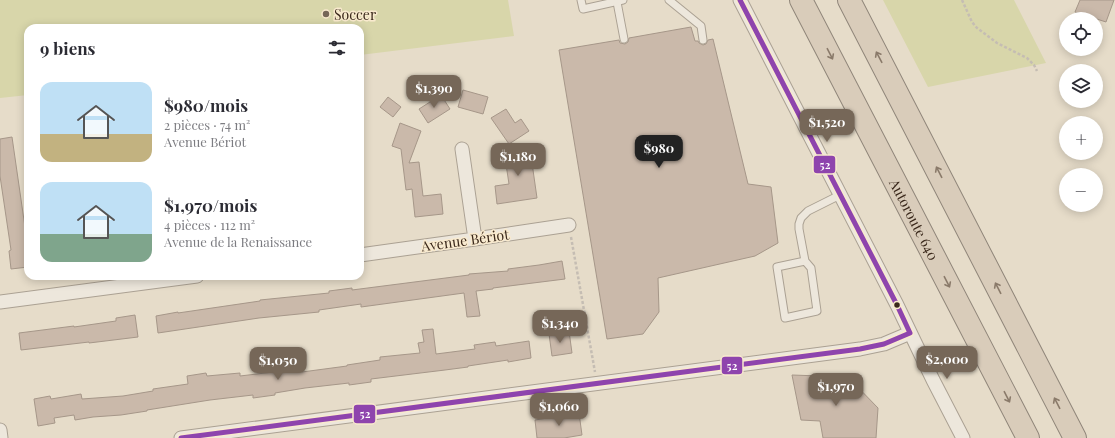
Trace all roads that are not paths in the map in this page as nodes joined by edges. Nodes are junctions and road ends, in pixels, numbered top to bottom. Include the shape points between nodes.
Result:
1 (581, 0) edge
2 (669, 0) edge
3 (740, 0) edge
4 (802, 0) edge
5 (849, 0) edge
6 (620, 1) edge
7 (624, 39) dead end
8 (703, 40) dead end
9 (462, 150) dead end
10 (840, 195) junction
11 (569, 225) road end
12 (475, 239) junction
13 (364, 254) edge
14 (805, 261) junction
15 (138, 280) edge
16 (0, 302) edge
17 (910, 333) junction
18 (0, 430) edge
19 (1, 438) edge
20 (181, 438) edge
21 (963, 438) edge
22 (1028, 438) edge
23 (1075, 438) edge

1 - 6 lane via 584,9
2 - 8 lane via 701,26
3 - 10 street
4 -> 22 highway, Autoroute 640
23 -> 5 highway
6 - 7 lane
9 - 12 street
10 - 14 lane via 808,211 801,218 799,229
10 - 17 street
11 - 12 street, Avenue Bériot
12 - 13 street, Avenue Bériot
14 - 14 lane via 777,267 785,318 817,311 811,268
15 - 16 street
17 - 20 street via 884,344 860,349
17 - 21 street
18 - 19 street

